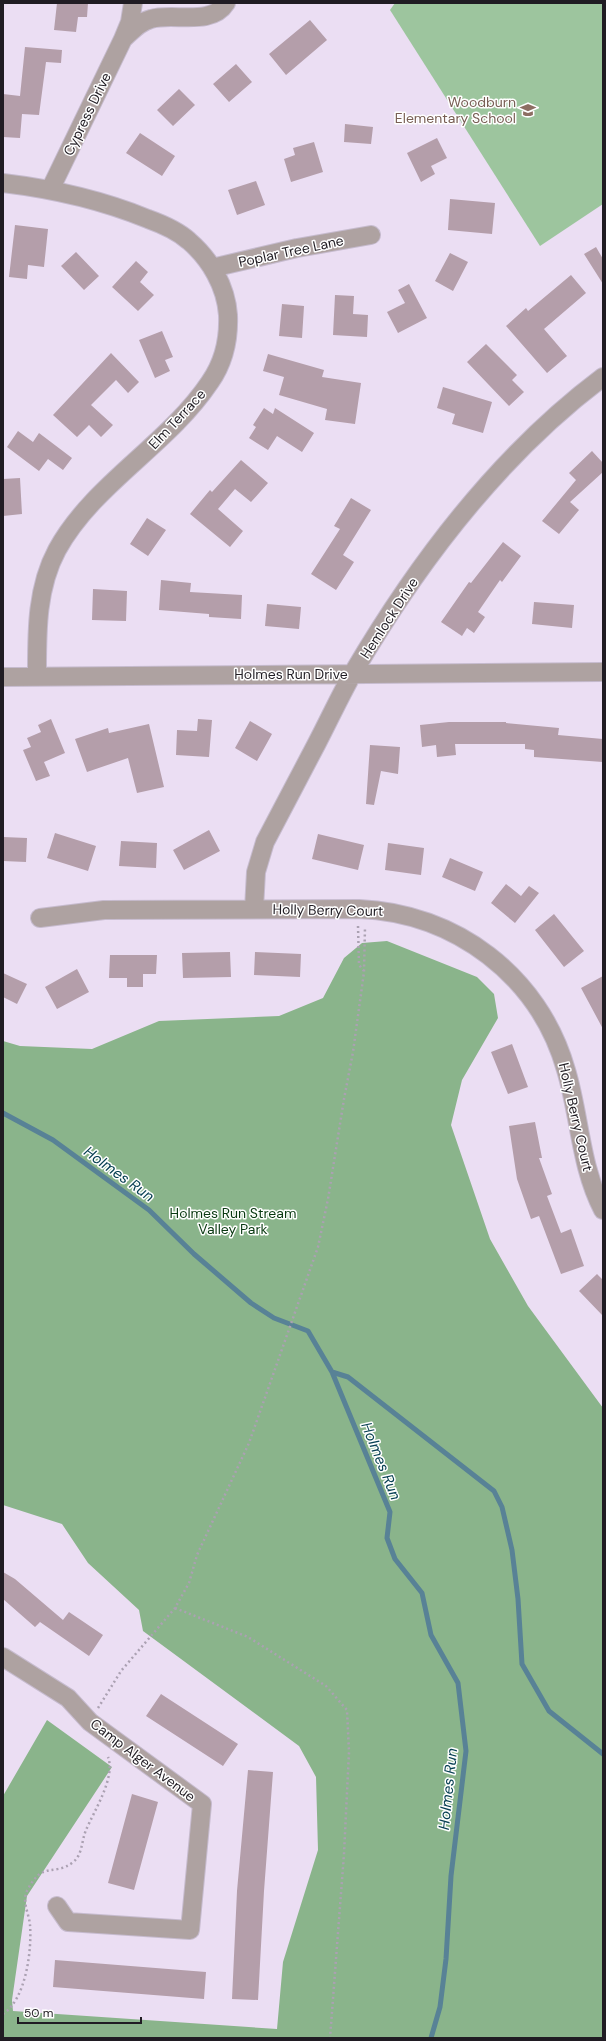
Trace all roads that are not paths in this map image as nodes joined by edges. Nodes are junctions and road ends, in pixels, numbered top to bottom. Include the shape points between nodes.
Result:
1 (133, 3) edge
2 (226, 3) edge
3 (123, 39) junction
4 (3, 183) edge
5 (50, 190) junction
6 (371, 235) dead end
7 (212, 268) junction
8 (603, 377) edge
9 (603, 672) edge
10 (352, 674) junction
11 (3, 676) edge
12 (37, 676) junction
13 (254, 909) junction
14 (40, 918) dead end
15 (603, 1210) edge
16 (3, 1657) edge
17 (57, 1906) dead end

1 - 3 street, Cypress Drive via 132,17
2 - 3 street via 215,13 204,16 160,16 149,19
3 - 5 street, Cypress Drive
4 - 5 street, Elm Terrace
5 - 7 street, Elm Terrace via 99,202 161,224 188,240
6 - 7 street, Poplar Tree Lane via 297,248
7 - 12 street, Elm Terrace via 221,284 227,305 229,328 226,349 219,369 189,409 120,475 78,519 62,541 45,582 40,605
8 - 10 street, Hemlock Drive via 540,431 470,505 431,554
9 - 10 street, Holmes Run Drive
10 - 12 street, Holmes Run Drive
10 - 13 street, Hemlock Drive via 265,842 256,872
11 - 12 street, Holmes Run Drive
13 - 14 street, Holly Berry Court via 104,910
13 - 15 street, Holly Berry Court via 359,909 394,912 426,920 454,933 502,965 532,1000 557,1042 566,1069 586,1166
16 - 17 street, Camp Alger Avenue via 68,1698 90,1722 202,1804 190,1930 68,1922

